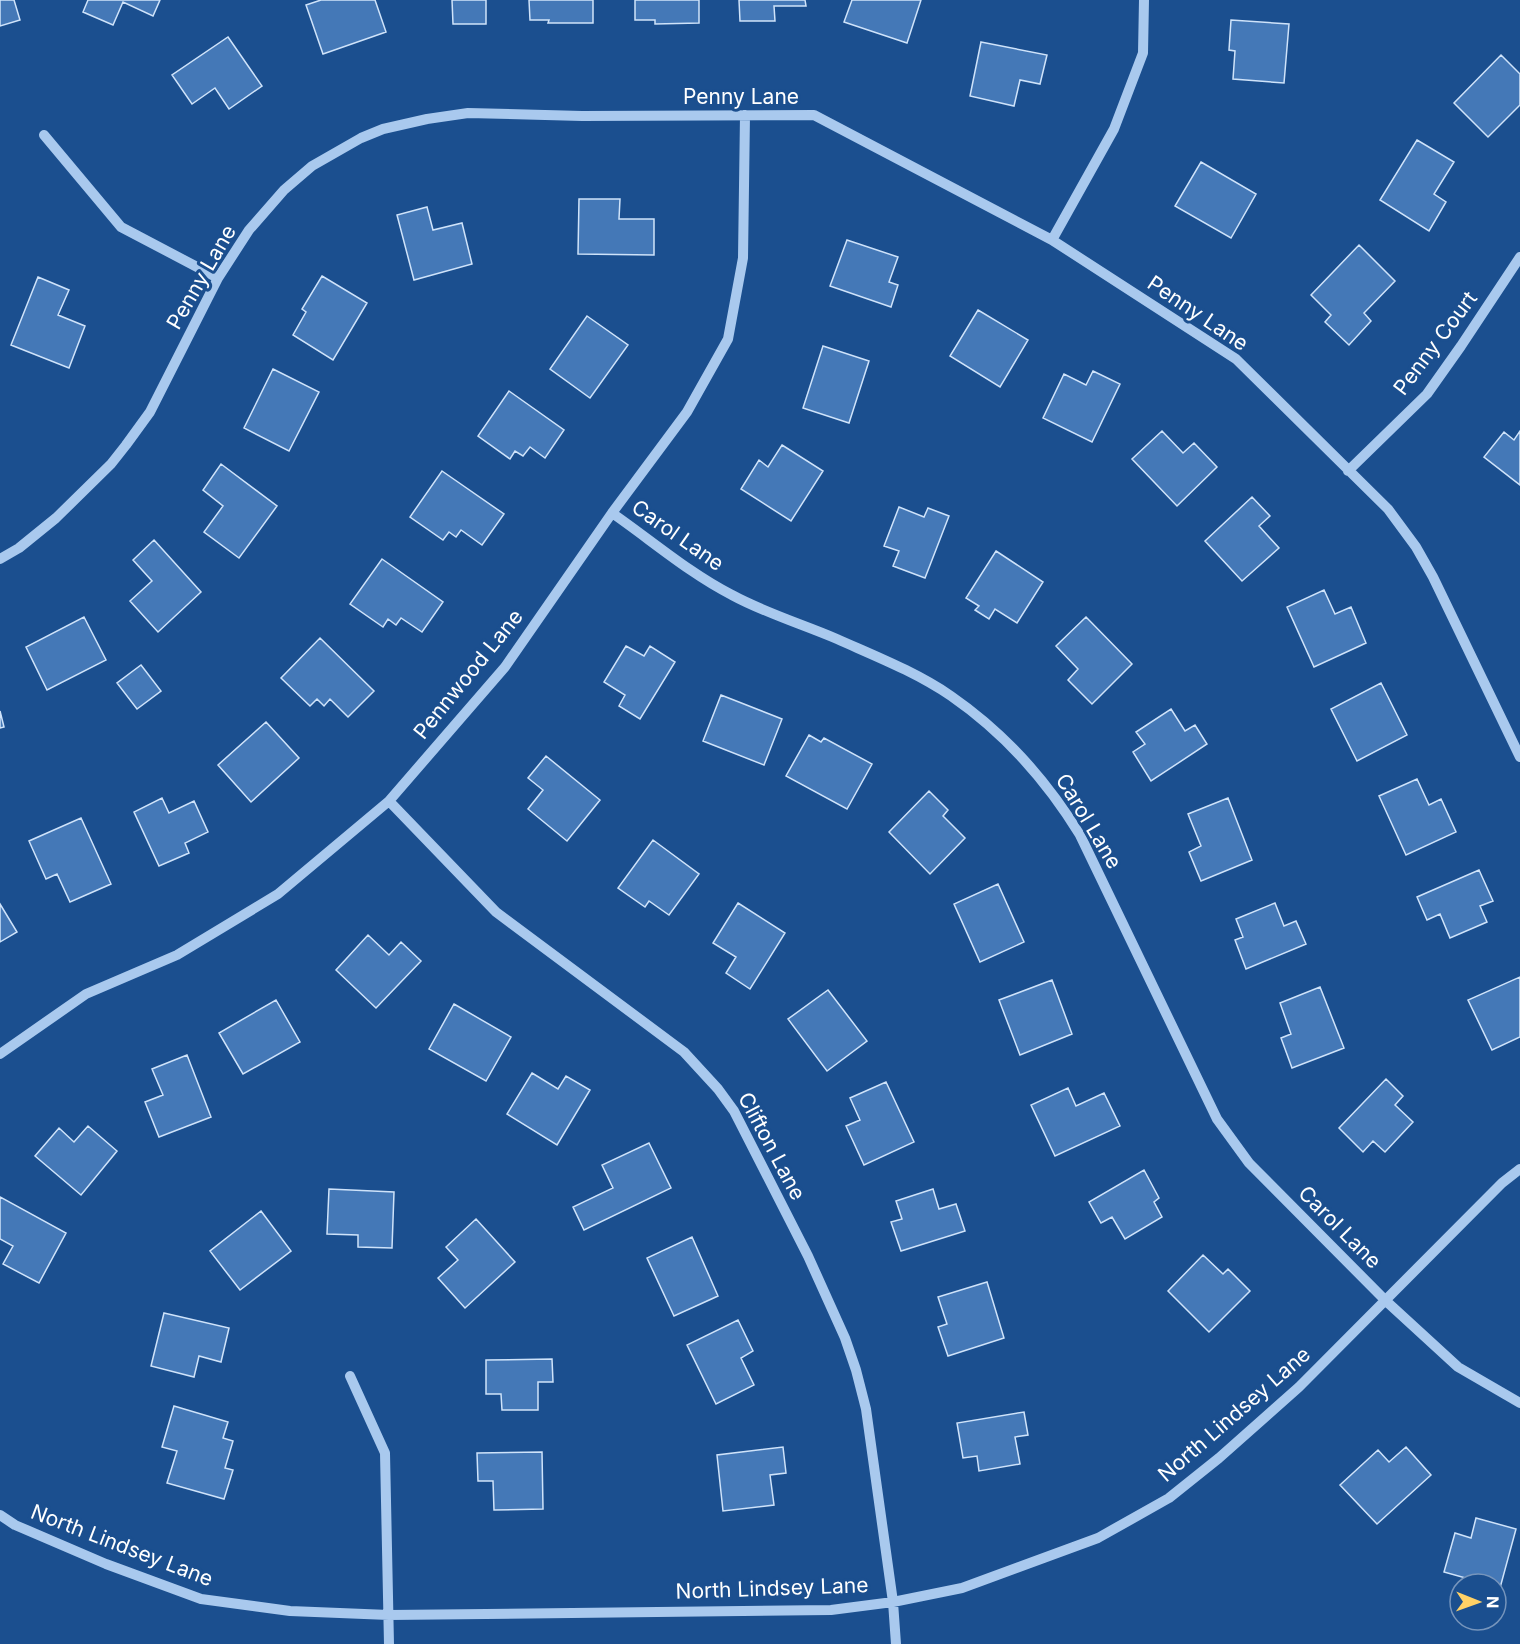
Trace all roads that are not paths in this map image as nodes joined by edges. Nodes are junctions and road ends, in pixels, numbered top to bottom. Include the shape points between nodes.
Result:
1 (1144, 0) edge
2 (745, 115) junction
3 (44, 135) dead end
4 (1052, 240) junction
5 (1520, 256) edge
6 (218, 278) junction
7 (1348, 471) junction
8 (612, 513) junction
9 (0, 559) edge
10 (1520, 757) edge
11 (389, 801) junction
12 (0, 1054) edge
13 (1520, 1169) edge
14 (1386, 1301) junction
15 (350, 1376) dead end
16 (1520, 1403) edge
17 (0, 1515) edge
18 (893, 1602) junction
19 (389, 1615) junction
20 (389, 1644) edge
21 (896, 1644) edge

1 - 4 street via 1143,53 1114,129
2 - 4 street, Penny Lane via 814,115
2 - 6 street, Penny Lane via 468,113 383,129 312,166 284,190 249,230
2 - 8 street, Pennwood Lane via 743,258 728,339 687,412
3 - 6 street via 121,227
4 - 7 street, Penny Lane via 1236,359
5 - 7 street, Penny Court via 1427,394
6 - 9 street, Penny Lane via 150,412 126,445 56,518
7 - 10 street, Penny Lane via 1388,509 1416,548
8 - 11 street, Pennwood Lane via 506,667
8 - 14 street, Carol Lane via 732,595 927,681 971,711 1008,744 1044,782 1080,835 1228,1136 1249,1163
11 - 12 street, Pennwood Lane via 278,894 177,954 86,994
11 - 18 street, Clifton Lane via 496,912 684,1052 734,1111 808,1256 856,1371 866,1409
13 - 14 street, North Lindsey Lane
14 - 16 street, Carol Lane via 1458,1367
14 - 18 street, North Lindsey Lane via 1299,1387 1169,1498 1098,1538 962,1588
15 - 19 street via 385,1453
17 - 19 street, North Lindsey Lane via 106,1564 201,1599 290,1611
18 - 19 street, North Lindsey Lane via 831,1610
18 - 21 street, Clifton Lane
19 - 20 street

